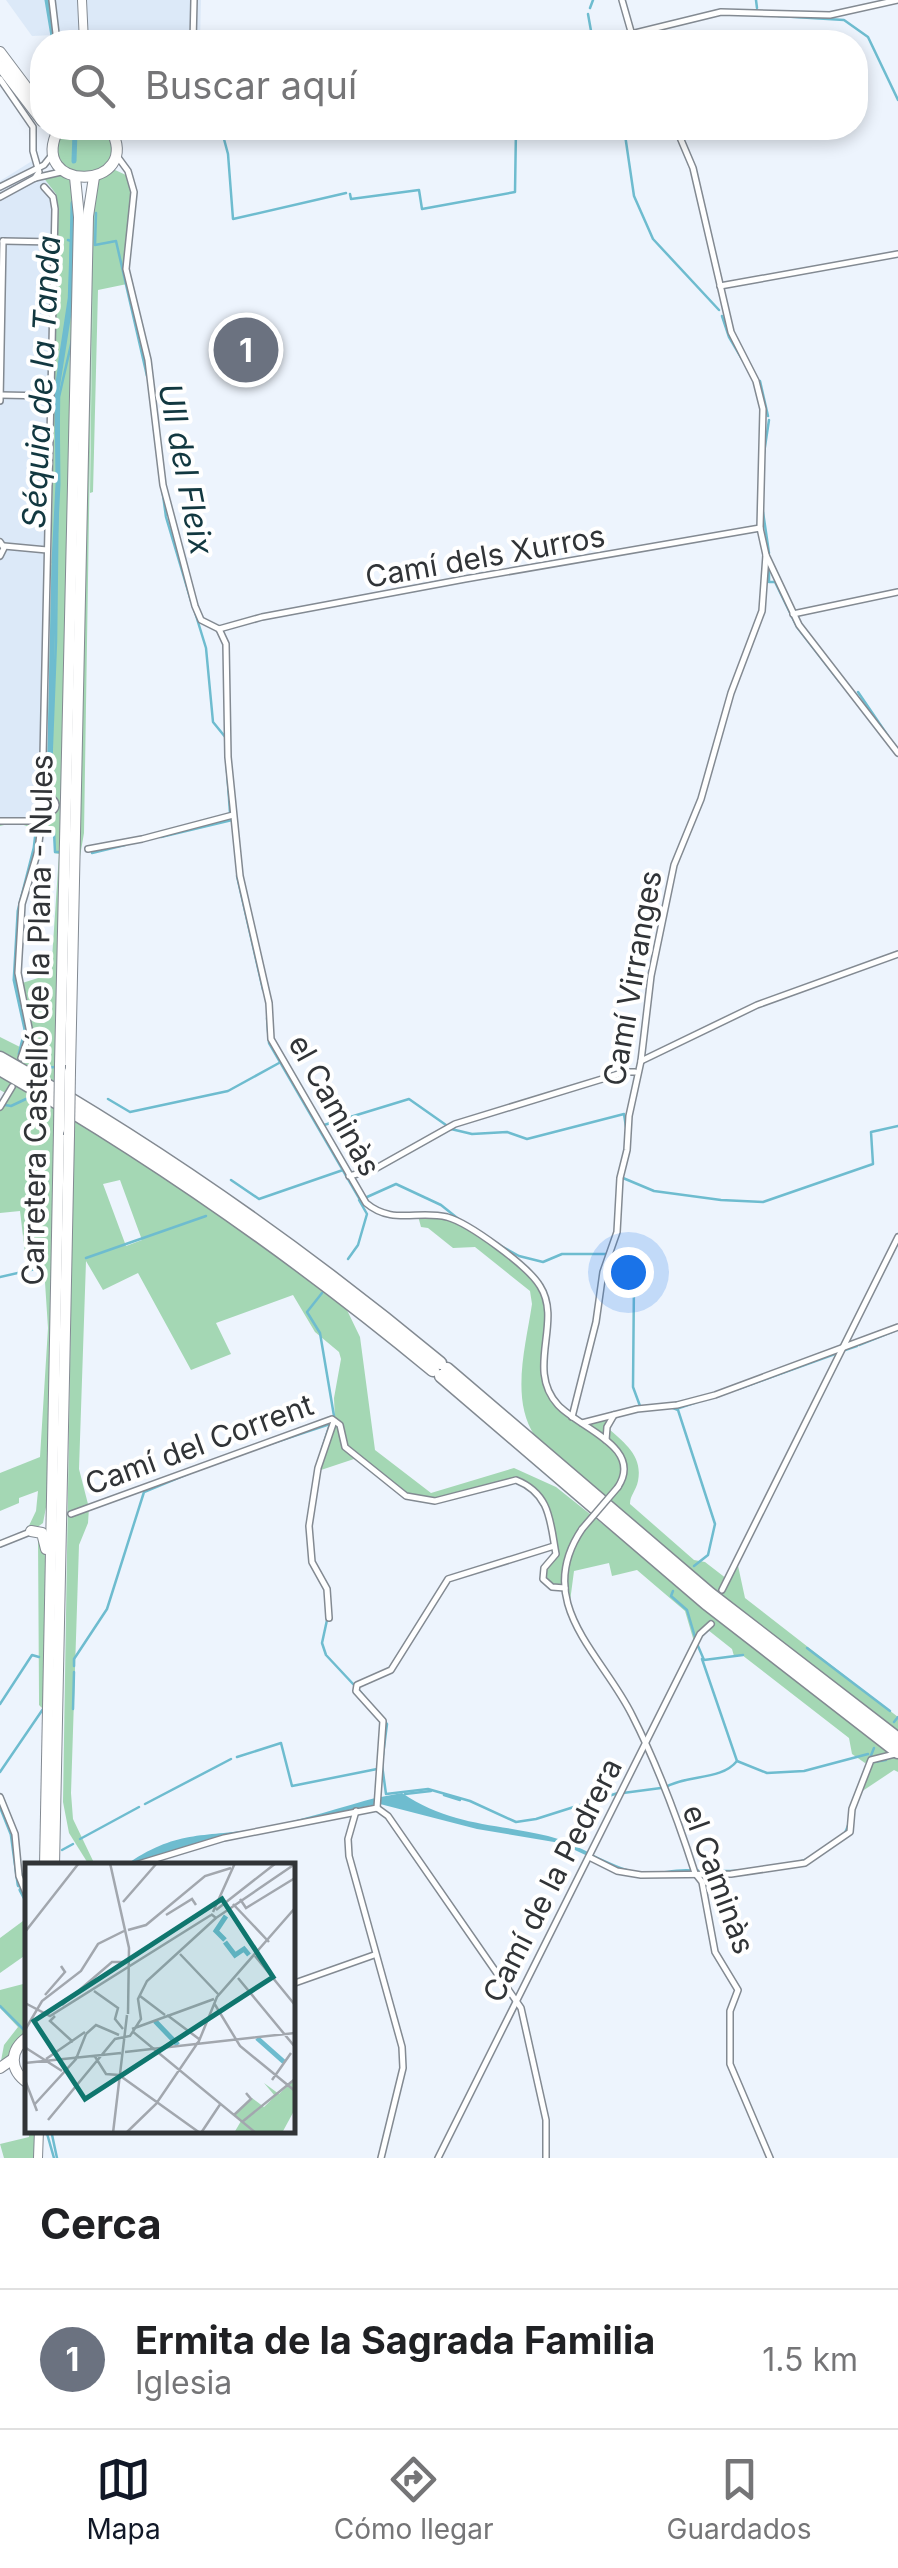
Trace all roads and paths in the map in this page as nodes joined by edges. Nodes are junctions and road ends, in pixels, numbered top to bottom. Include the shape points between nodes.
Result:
1 (52, 0) edge
2 (82, 0) edge
3 (194, 0) edge
4 (622, 0) edge
5 (898, 0) edge
6 (56, 30) edge
7 (83, 30) edge
8 (193, 30) edge
9 (630, 30) edge
10 (647, 30) edge
11 (0, 52) edge
12 (0, 66) edge
13 (0, 79) edge
14 (30, 92) edge
15 (30, 105) edge
16 (30, 123) edge
17 (34, 140) edge
18 (54, 140) edge
19 (116, 140) edge
20 (681, 140) edge
21 (116, 152) junction
22 (54, 153) junction
23 (36, 164) junction
24 (108, 168) junction
25 (70, 175) junction
26 (130, 175) junction
27 (94, 177) junction
28 (35, 178) junction
29 (0, 187) edge
30 (44, 187) dead end
31 (0, 197) edge
32 (2, 241) edge
33 (54, 242) junction
34 (898, 254) edge
35 (720, 286) junction
36 (50, 396) junction
37 (0, 397) edge
38 (760, 528) junction
39 (2, 549) edge
40 (47, 550) junction
41 (766, 555) junction
42 (898, 592) edge
43 (793, 614) junction
44 (219, 629) junction
45 (898, 754) edge
46 (233, 816) junction
47 (40, 820) junction
48 (0, 821) edge
49 (88, 848) dead end
50 (898, 954) edge
51 (0, 1058) edge
52 (21, 1058) dead end
53 (641, 1061) junction
54 (65, 1068) junction
55 (0, 1069) edge
56 (636, 1072) junction
57 (12, 1087) dead end
58 (0, 1107) edge
59 (64, 1132) junction
60 (349, 1176) junction
61 (898, 1238) edge
62 (898, 1326) edge
63 (842, 1348) junction
64 (440, 1369) junction
65 (55, 1384) junction
66 (614, 1414) junction
67 (572, 1416) junction
68 (334, 1421) junction
69 (582, 1423) junction
70 (606, 1440) junction
71 (71, 1514) dead end
72 (31, 1532) junction
73 (0, 1544) edge
74 (554, 1546) junction
75 (565, 1588) junction
76 (722, 1590) dead end
77 (329, 1618) dead end
78 (711, 1624) dead end
79 (48, 1707) junction
80 (645, 1744) junction
81 (896, 1748) edge
82 (0, 1796) edge
83 (377, 1808) junction
84 (356, 1810) junction
85 (589, 1857) junction
86 (45, 1863) edge
87 (54, 1863) edge
88 (142, 1863) edge
89 (695, 1873) junction
90 (25, 1891) edge
91 (374, 1955) junction
92 (295, 1983) edge
93 (517, 2001) junction
94 (25, 2039) edge
95 (13, 2058) junction
96 (0, 2068) edge
97 (0, 2076) edge
98 (23, 2080) edge
99 (39, 2133) edge
100 (38, 2158) edge
101 (381, 2158) edge
102 (438, 2158) edge
103 (546, 2158) edge
104 (770, 2158) edge

1 - 6 street
2 - 7 main road
3 - 8 street
4 - 9 street
5 - 10 street via 830,16 721,12
11 - 14 main road
12 - 15 main road
13 - 16 street
17 - 23 street
18 - 22 main road
19 - 21 main road
20 - 35 street
21 - 24 main road
21 - 26 street
22 - 23 street
22 - 25 main road
23 - 28 street
23 - 29 street
24 - 26 street
24 - 27 main road
25 - 27 main road
25 - 28 street
25 - 54 main road, Carretera Castelló de la Plana - Nules via 79,217
26 - 44 street, el Caminàs via 134,205 126,269 145,341 162,485 195,606 205,624
27 - 54 main road, Carretera Castelló de la Plana - Nules
28 - 31 street
30 - 33 street via 53,197
32 - 33 street
32 - 37 street
33 - 36 street
34 - 35 street
35 - 38 street via 763,409
36 - 37 street
36 - 40 street
38 - 41 street
38 - 44 street, Camí dels Xurros
39 - 40 street
40 - 47 street via 41,786 46,805
41 - 43 street
41 - 53 street, Camí Virranges via 762,610 674,864
42 - 43 street
43 - 45 street
44 - 46 street, el Caminàs via 229,672
46 - 49 street
46 - 60 street, el Caminàs via 270,1038
47 - 48 street
47 - 52 street via 22,904 18,974 30,1034
50 - 53 street via 756,1005
51 - 64 highway via 185,1170 359,1296
53 - 56 street, Camí Virranges
54 - 59 main road, Carretera Castelló de la Plana - Nules, bridge
55 - 64 highway via 180,1178
56 - 60 street via 454,1124
56 - 67 street, Camí Virranges via 617,1232
57 - 58 street
59 - 65 main road, Carretera Castelló de la Plana - Nules
59 - 87 main road, Carretera Castelló de la Plana - Nules
60 - 67 street, el Caminàs via 372,1208 401,1218 453,1220 531,1275 546,1305 546,1384
61 - 63 street
62 - 63 street
63 - 66 street via 698,1400
63 - 76 street
64 - 81 highway
65 - 72 main road via 46,1515
65 - 79 main road, Carretera Castelló de la Plana - Nules
66 - 69 street
66 - 70 street
67 - 69 street, el Caminàs
68 - 71 street, Camí del Corrent
68 - 74 street, Camí del Corrent via 345,1448 406,1496 431,1502 522,1482 546,1502
68 - 77 street via 309,1526
69 - 70 street, el Caminàs
70 - 75 street, el Caminàs, bridge via 625,1462 624,1478 570,1550
72 - 73 street
72 - 79 main road via 42,1533 45,1544
74 - 75 street, Camí del Corrent via 543,1579
74 - 83 street via 448,1579 391,1670 357,1685 383,1721
75 - 80 street, el Caminàs via 579,1635
78 - 80 street, Camí de la Pedrera
79 - 86 main road, Carretera Castelló de la Plana - Nules
80 - 85 street, Camí de la Pedrera
80 - 89 street, el Caminàs
81 - 89 street via 870,1760 850,1832 805,1863
82 - 90 street
83 - 84 street
83 - 93 street
84 - 88 street
84 - 91 street via 349,1856
85 - 89 street via 641,1876
85 - 93 street, Camí de la Pedrera
89 - 104 street, el Caminàs via 715,1952 738,1986 730,2010 730,2064
91 - 92 street
91 - 101 street via 402,2047
93 - 102 street, Camí de la Pedrera
93 - 103 street via 546,2120
94 - 95 main road
95 - 96 main road
95 - 98 main road
97 - 98 main road
99 - 100 main road

